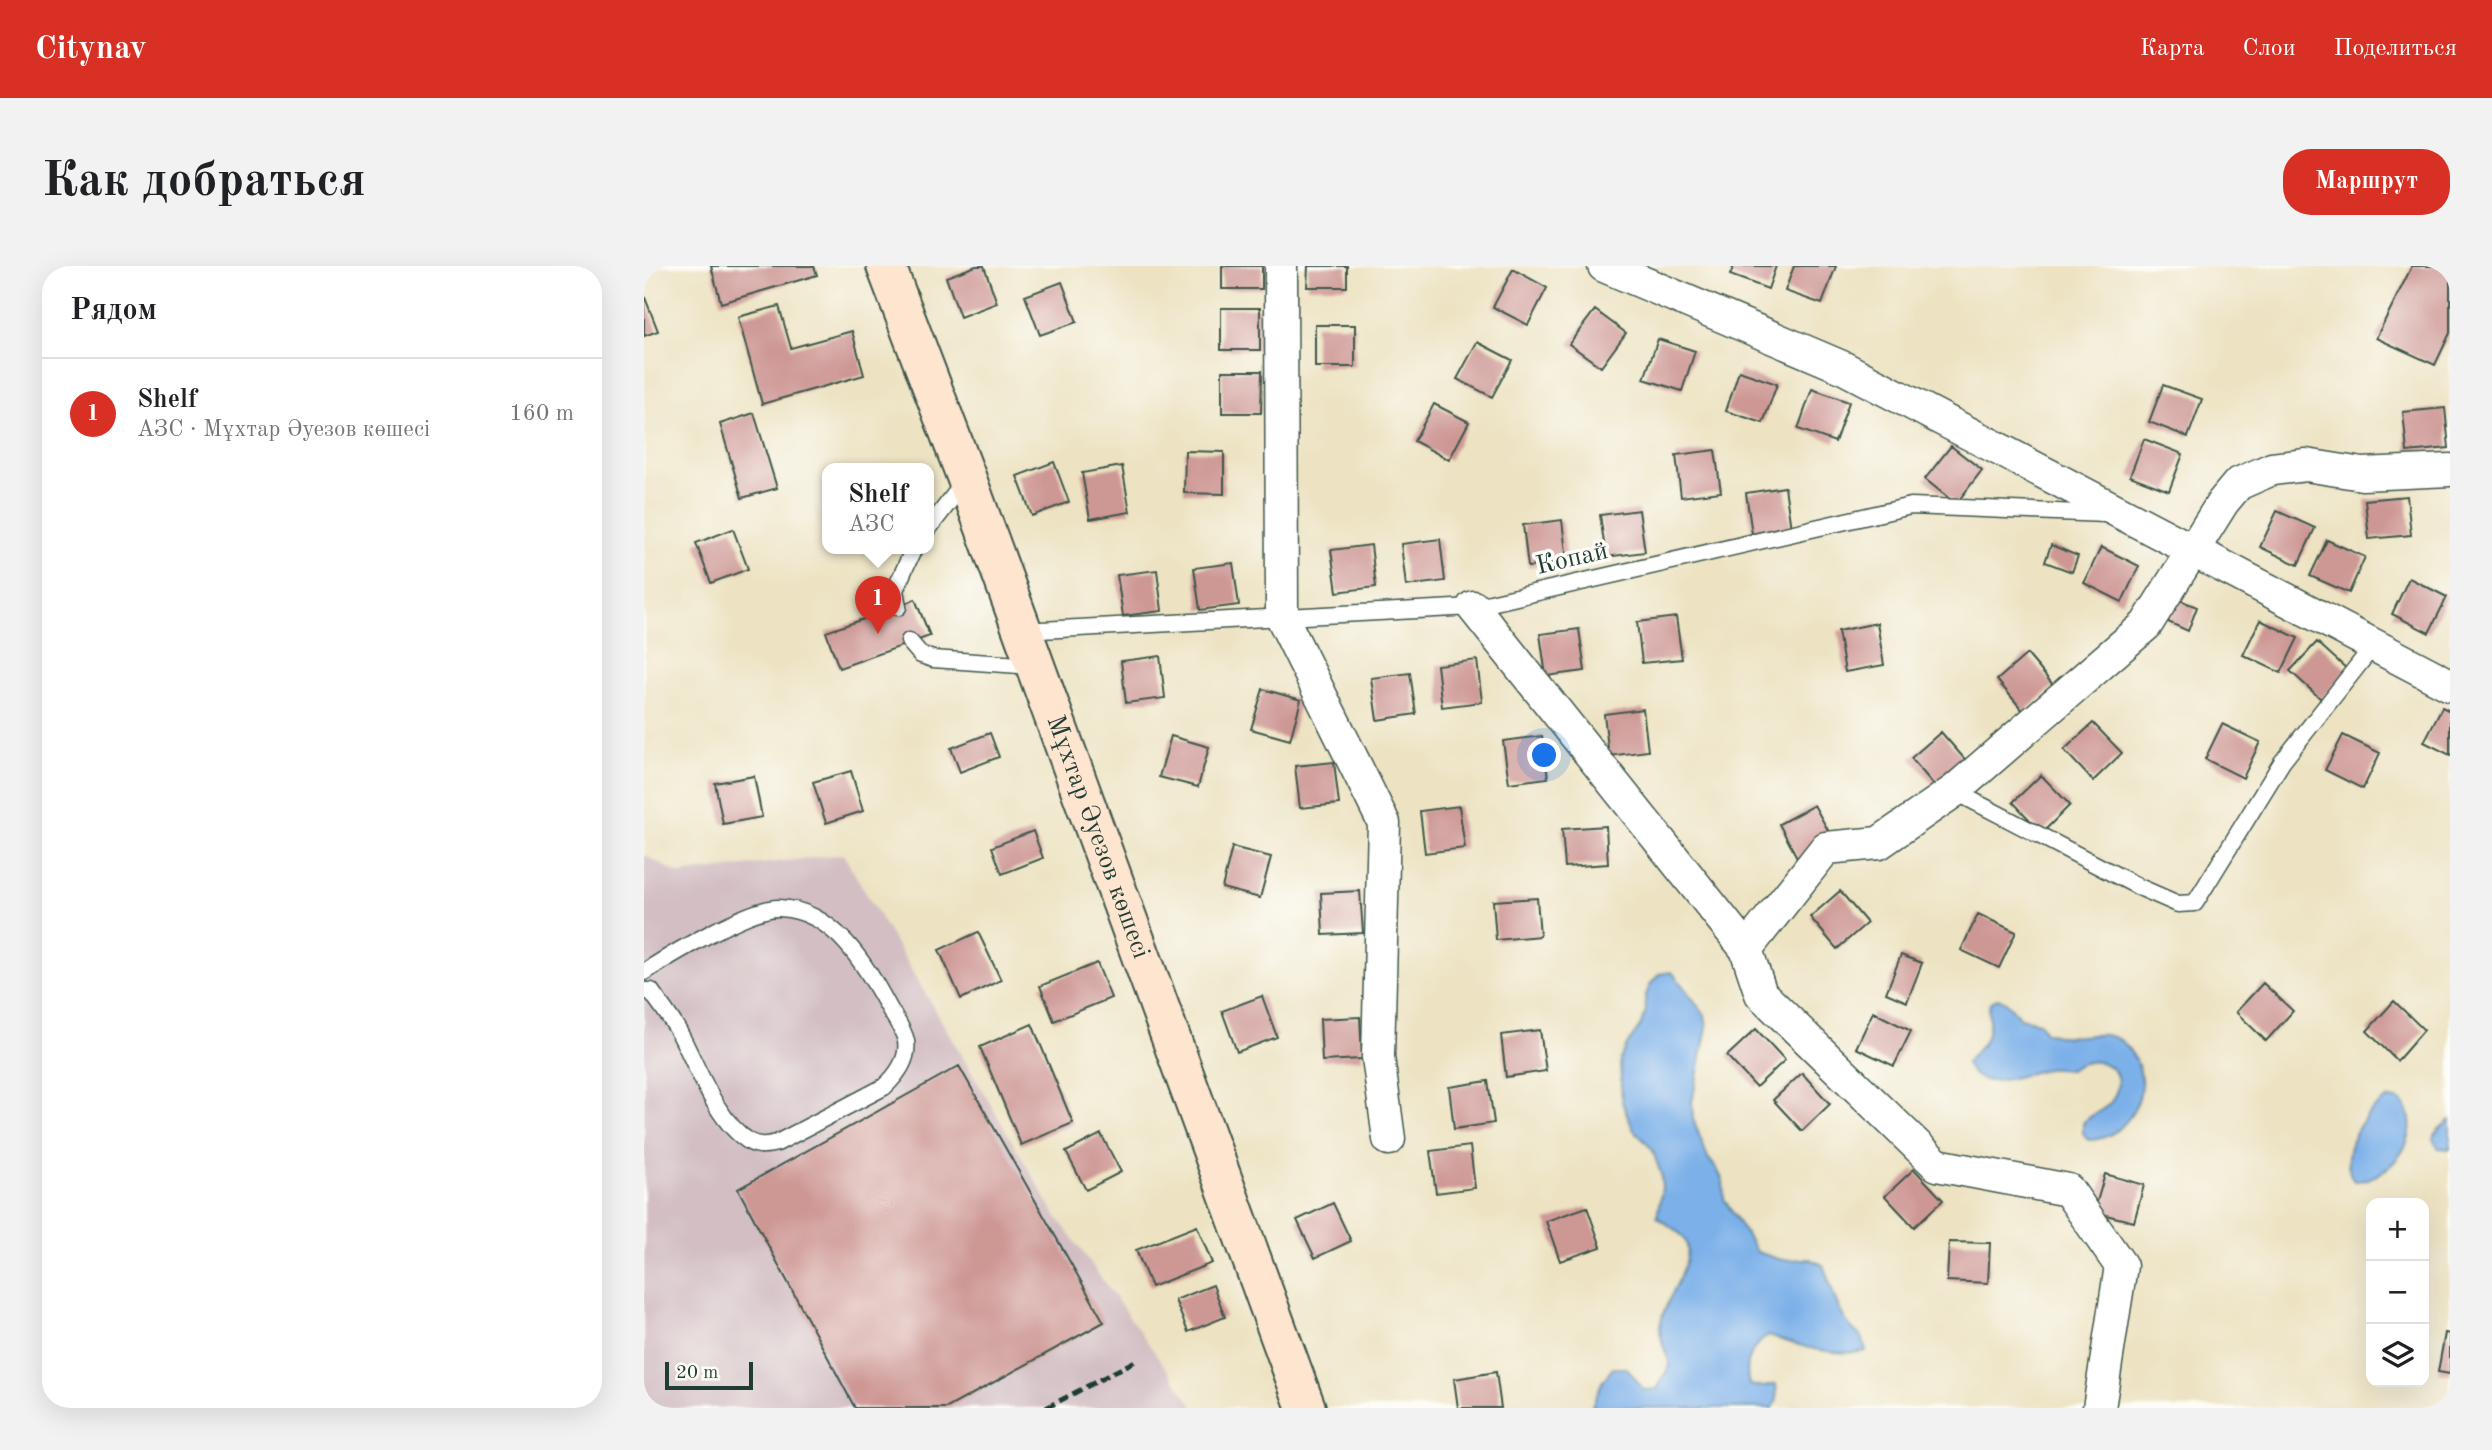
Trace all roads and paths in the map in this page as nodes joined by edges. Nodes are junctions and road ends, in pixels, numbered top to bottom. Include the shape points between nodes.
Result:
1 (1281, 266) edge
2 (1604, 266) edge
3 (891, 267) edge
4 (2450, 470) edge
5 (967, 479) junction
6 (2126, 515) junction
7 (934, 522) edge
8 (2193, 550) junction
9 (911, 554) edge
10 (898, 607) dead end
11 (1474, 607) junction
12 (1282, 617) junction
13 (909, 641) dead end
14 (2374, 645) junction
15 (1028, 649) junction
16 (2450, 685) edge
17 (1954, 791) junction
18 (1746, 949) junction
19 (644, 972) edge
20 (644, 991) edge
21 (1389, 1139) dead end
22 (1306, 1408) edge
23 (2099, 1408) edge

1 - 12 street
2 - 6 street via 1842,367
3 - 5 street, Мұхтар Әуезов көшесі
4 - 8 street via 2362,474 2306,466 2272,469 2238,484
5 - 7 lane
5 - 15 street, Мұхтар Әуезов көшесі
6 - 8 street
6 - 11 lane, Копай via 1911,506
8 - 14 street
8 - 17 street via 2146,625
9 - 10 lane via 895,590
11 - 12 lane, Копай
11 - 18 street
12 - 15 lane, Копай
12 - 21 street via 1384,823 1378,1057
13 - 15 lane, Копай via 921,655 933,659
14 - 16 street
14 - 17 lane via 2282,762 2195,903 2178,904 2139,887
15 - 22 street, Мұхтар Әуезов көшесі
17 - 18 street via 1878,843 1826,848
18 - 23 street via 1761,994 1937,1166 2068,1190 2121,1266
19 - 20 lane via 757,911 778,908 818,918 858,957 906,1039 905,1056 898,1075 884,1087 777,1143 762,1146 750,1142 730,1124 703,1084 679,1031 651,991

